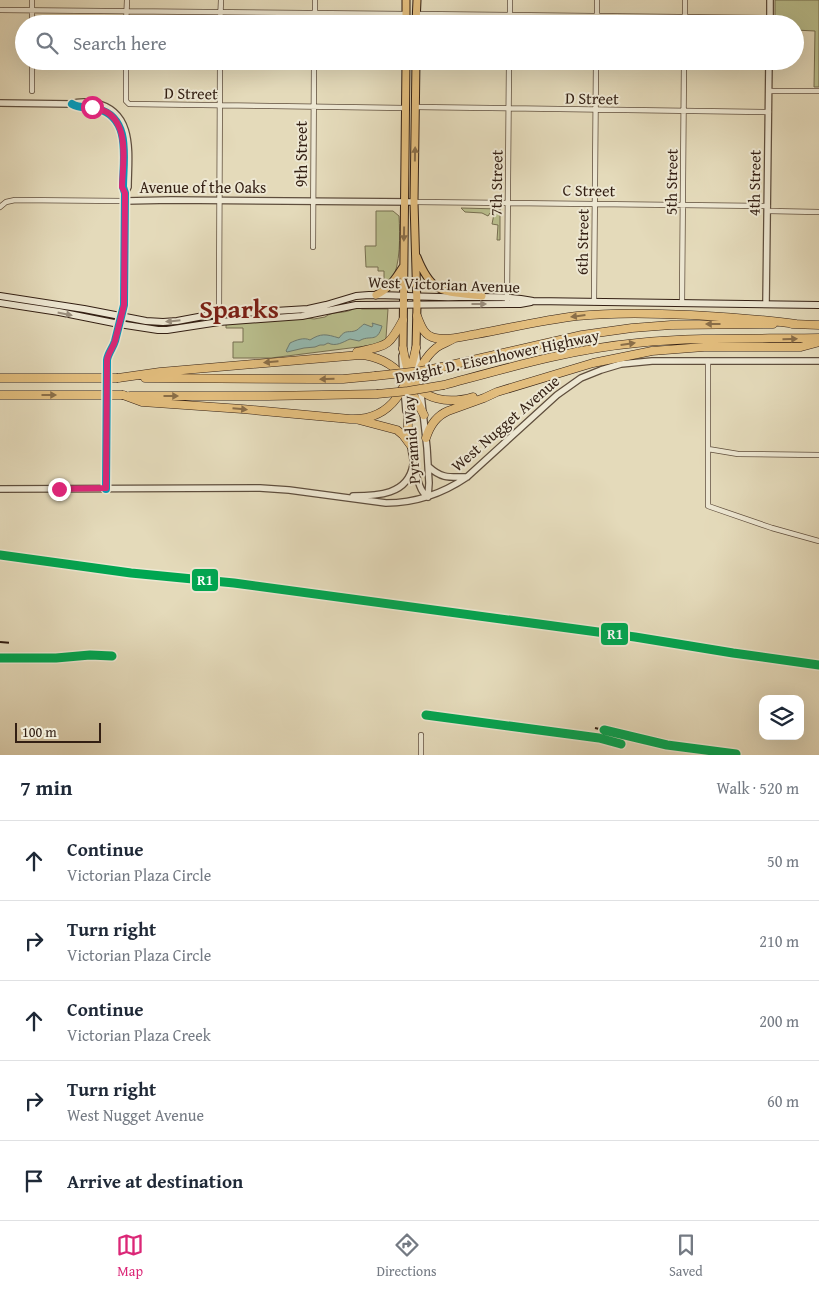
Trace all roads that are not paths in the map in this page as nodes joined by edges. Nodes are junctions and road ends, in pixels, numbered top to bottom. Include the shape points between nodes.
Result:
1 (32, 0) edge
2 (126, 0) edge
3 (221, 0) edge
4 (315, 0) edge
5 (406, 0) edge
6 (416, 0) edge
7 (510, 0) edge
8 (597, 0) edge
9 (685, 0) edge
10 (770, 0) edge
11 (0, 10) edge
12 (32, 10) junction
13 (126, 11) junction
14 (220, 12) junction
15 (315, 13) junction
16 (406, 14) joint
17 (416, 14) joint
18 (32, 15) edge
19 (126, 15) edge
20 (510, 15) joint
21 (597, 15) edge
22 (685, 15) edge
23 (770, 15) edge
24 (32, 70) edge
25 (126, 70) edge
26 (220, 70) edge
27 (314, 70) edge
28 (406, 70) edge
29 (416, 70) edge
30 (510, 70) edge
31 (596, 70) edge
32 (684, 70) edge
33 (769, 70) edge
34 (32, 91) dead end
35 (769, 91) junction
36 (819, 92) edge
37 (0, 103) edge
38 (220, 106) junction
39 (314, 106) junction
40 (405, 108) junction
41 (415, 108) junction
42 (509, 109) junction
43 (596, 110) junction
44 (684, 111) junction
45 (769, 112) junction
46 (125, 201) junction
47 (220, 201) junction
48 (313, 202) junction
49 (409, 202) junction
50 (508, 203) junction
51 (595, 204) junction
52 (683, 205) junction
53 (0, 207) edge
54 (768, 208) junction
55 (819, 212) edge
56 (313, 247) dead end
57 (415, 252) junction
58 (403, 266) junction
59 (376, 295) junction
60 (0, 296) edge
61 (403, 296) junction
62 (416, 296) junction
63 (482, 296) junction
64 (507, 301) junction
65 (594, 302) junction
66 (0, 303) edge
67 (682, 303) junction
68 (766, 304) junction
69 (403, 305) junction
70 (417, 305) junction
71 (819, 305) edge
72 (219, 314) junction
73 (121, 316) junction
74 (417, 316) junction
75 (403, 320) junction
76 (219, 322) junction
77 (119, 324) junction
78 (796, 324) junction
79 (819, 324) edge
80 (458, 337) junction
81 (819, 340) edge
82 (416, 348) junction
83 (403, 349) joint
84 (337, 357) junction
85 (708, 361) junction
86 (819, 361) edge
87 (419, 372) junction
88 (0, 378) edge
89 (118, 378) junction
90 (406, 380) junction
91 (418, 386) junction
92 (497, 392) junction
93 (412, 393) junction
94 (0, 395) edge
95 (123, 396) junction
96 (424, 415) junction
97 (357, 420) junction
98 (408, 432) junction
99 (426, 438) junction
100 (412, 447) junction
101 (708, 449) junction
102 (819, 455) edge
103 (413, 462) junction
104 (428, 467) junction
105 (467, 477) junction
106 (106, 488) junction
107 (0, 489) edge
108 (338, 497) junction
109 (428, 497) junction
110 (819, 541) edge
111 (421, 735) dead end
112 (421, 755) edge

1 - 12 street
2 - 13 street
3 - 14 street
4 - 15 street
5 - 16 main road
6 - 17 main road
7 - 20 street
8 - 21 street
9 - 22 street
10 - 23 street
11 - 12 street
12 - 13 street
12 - 18 street
13 - 14 street
13 - 19 street
14 - 15 street
15 - 16 street
17 - 20 street
24 - 34 street
25 - 38 street, D Street via 126,98 132,105
26 - 38 street
27 - 39 street, 9th Street
28 - 40 main road, Pyramid Way
29 - 41 main road, Pyramid Way
30 - 42 street, 7th Street
31 - 43 street, 6th Street
32 - 44 street, 5th Street
33 - 35 street, 4th Street
35 - 36 street
35 - 45 street, 4th Street
37 - 46 street via 72,104 102,110 113,117 123,136 122,187
38 - 39 street, D Street
38 - 47 street
39 - 40 street, D Street
39 - 48 street, 9th Street
40 - 49 main road, Pyramid Way
41 - 42 street, D Street
49 -> 41 main road, Pyramid Way
42 - 43 street, D Street
42 - 50 street, 7th Street
43 - 44 street, D Street
43 - 51 street, 6th Street
44 - 45 street, D Street
44 - 52 street, 5th Street
45 - 54 street, 4th Street
46 - 47 street, Avenue of the Oaks
46 - 53 street, Avenue of the Oaks via 15,200
46 - 73 street via 124,305
47 - 48 street, Avenue of the Oaks
47 - 72 street
48 - 49 street, Avenue of the Oaks
48 - 56 street, 9th Street
49 - 50 street, C Street
49 - 57 main road, Pyramid Way
49 -> 58 main road, Pyramid Way
50 - 51 street, C Street
50 - 64 street, 7th Street
51 - 52 street, C Street
51 - 65 street, 6th Street
52 - 54 street, C Street
52 - 67 street, 5th Street
54 - 55 street, C Street
54 - 68 street, 4th Street
57 - 62 main road, Pyramid Way
57 - 63 main road via 433,285 450,293
58 - 59 main road via 390,286
58 - 61 main road, Pyramid Way
59 - 61 main road, West Victorian Avenue
59 - 72 main road, West Victorian Avenue via 356,296 301,310
60 - 73 main road, West Victorian Avenue
61 - 62 main road, West Victorian Avenue
61 - 69 main road, Pyramid Way
62 - 63 main road, West Victorian Avenue
62 - 70 main road, Pyramid Way
63 - 64 main road, West Victorian Avenue
64 - 65 main road, West Victorian Avenue via 520,304 533,301
70 -> 64 main road, West Victorian Avenue
65 - 67 main road, West Victorian Avenue
66 -> 77 main road, West Victorian Avenue
67 - 68 main road, West Victorian Avenue
68 - 71 main road, West Victorian Avenue
69 - 70 main road, West Victorian Avenue
69 - 75 main road, Pyramid Way
69 - 76 main road, West Victorian Avenue via 356,305 302,316
70 - 74 main road, Pyramid Way
72 -> 73 main road, West Victorian Avenue via 162,322
72 - 76 street
73 - 77 street
74 - 80 highway via 421,328 429,336
74 - 82 main road, Pyramid Way
75 - 83 main road, Pyramid Way
75 - 84 highway via 387,344
76 - 77 main road, West Victorian Avenue via 167,330
77 - 106 street via 107,360
78 - 79 highway, Dwight D. Eisenhower Highway
78 -> 80 highway via 764,319 621,313 549,320
78 -> 89 highway, Dwight D. Eisenhower Highway, bridge via 671,324 632,328 582,335 442,367 344,379
80 - 87 highway via 436,348
81 - 92 highway via 801,347 711,346 652,351 593,363
95 -> 81 highway, Dwight D. Eisenhower Highway, bridge via 377,394 444,385 558,356 635,343
82 - 87 street, Pyramid Way
82 - 90 highway
83 - 90 highway
84 -> 89 highway
84 - 90 highway via 375,358 392,366
85 - 86 street, West Nugget Avenue
85 - 101 street
85 - 105 street, West Nugget Avenue via 642,361 611,367 581,378 557,394
87 - 91 highway
88 - 89 highway, Dwight D. Eisenhower Highway, bridge
90 - 91 highway
90 - 93 highway
90 - 97 highway via 396,400 379,414
90 - 98 street, Pyramid Way
91 - 92 highway via 435,398 452,401
91 - 93 highway
91 - 96 street, Pyramid Way
92 - 99 highway via 438,416
93 - 96 highway
93 - 98 highway
94 -> 95 highway, Dwight D. Eisenhower Highway, bridge
95 -> 97 highway via 142,402
96 - 99 street, Pyramid Way
97 - 100 highway via 397,430
98 - 100 street, Pyramid Way
99 - 104 street, Pyramid Way
100 - 103 street, Pyramid Way
101 - 102 street via 738,454
101 - 110 street via 708,506
103 - 108 street via 407,481 391,491 371,496
103 - 109 street, Pyramid Way via 421,488
104 - 105 street via 444,477
104 - 109 street, Pyramid Way
105 - 109 street, West Nugget Avenue
106 - 107 street, West Nugget Avenue
106 - 108 street, West Nugget Avenue via 276,489
108 - 109 street, West Nugget Avenue via 386,504
111 - 112 street

